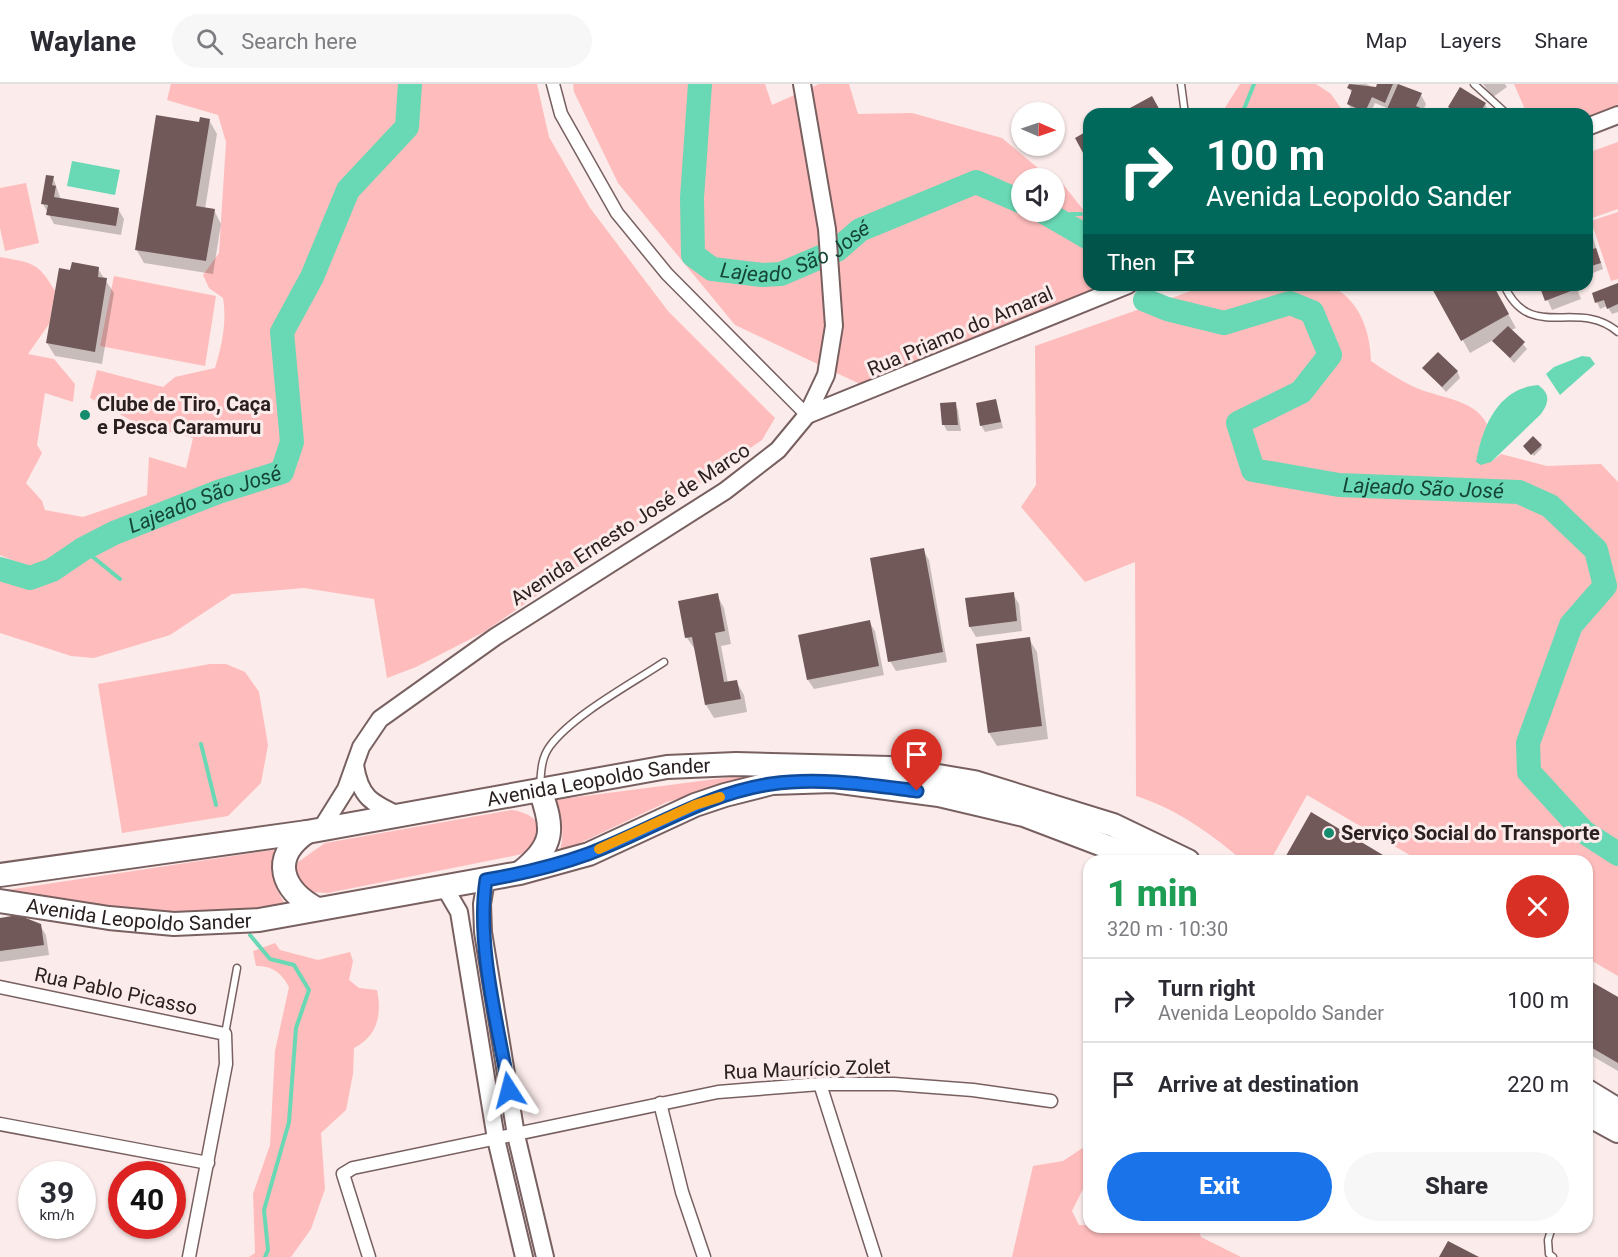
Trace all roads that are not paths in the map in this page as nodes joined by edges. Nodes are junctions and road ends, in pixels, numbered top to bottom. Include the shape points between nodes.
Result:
1 (553, 84) edge
2 (802, 84) edge
3 (1181, 84) edge
4 (1474, 84) edge
5 (1184, 108) edge
6 (1500, 108) edge
7 (1618, 115) edge
8 (1593, 125) edge
9 (1113, 291) edge
10 (1509, 291) edge
11 (1618, 332) edge
12 (807, 415) junction
13 (664, 662) dead end
14 (355, 764) junction
15 (540, 790) junction
16 (400, 816) junction
17 (314, 831) junction
18 (1129, 855) edge
19 (1176, 855) edge
20 (520, 873) junction
21 (0, 875) edge
22 (486, 880) junction
23 (445, 888) junction
24 (0, 901) edge
25 (317, 909) junction
26 (237, 968) dead end
27 (0, 987) edge
28 (225, 1034) junction
29 (820, 1084) junction
30 (1593, 1095) edge
31 (1051, 1101) dead end
32 (660, 1103) junction
33 (1618, 1110) edge
34 (1593, 1116) edge
35 (0, 1124) edge
36 (1618, 1131) edge
37 (516, 1135) junction
38 (496, 1139) junction
39 (208, 1163) junction
40 (1550, 1233) edge
41 (189, 1257) edge
42 (369, 1257) edge
43 (524, 1257) edge
44 (545, 1257) edge
45 (704, 1257) edge
46 (875, 1257) edge
47 (1553, 1257) edge

1 - 12 street via 561,114 617,213 668,274
2 - 12 street, Avenida Ernesto José de Marco via 827,229 834,326 830,359
3 - 5 lane
4 - 6 lane
7 - 8 street
9 - 12 street, Rua Priamo do Amaral
10 - 11 lane via 1526,313 1538,318 1592,318
12 - 14 street, Avenida Ernesto José de Marco via 778,450 725,491 495,637 393,709 369,733
13 - 15 lane via 567,727 549,747 542,762
14 - 16 street via 357,782 365,796
14 - 17 street, Avenida Ernesto José de Marco via 346,789
15 - 16 highway, Avenida Leopoldo Sander
15 - 19 highway, Avenida Leopoldo Sander via 666,767 780,764 890,768 974,782 1060,808 1113,825
15 - 20 highway via 550,821 549,839 543,853
16 - 17 highway, Avenida Leopoldo Sander
17 - 21 highway, Avenida Leopoldo Sander
17 - 25 highway via 296,840 284,865 291,891
18 - 20 highway, Avenida Leopoldo Sander via 1024,815 939,795 833,781 772,783 724,795 589,854
20 - 22 highway, Avenida Leopoldo Sander
22 - 23 highway, Avenida Leopoldo Sander
22 - 37 street via 483,932
23 - 25 highway, Avenida Leopoldo Sander
23 - 38 street via 459,912
24 - 25 highway, Avenida Leopoldo Sander via 174,924 259,920
26 - 28 lane
27 - 28 street, Rua Pablo Picasso
28 - 39 street via 226,1064
29 - 31 street, Rua Maurício Zolet via 933,1086
29 - 32 street, Rua Maurício Zolet via 718,1092
29 - 46 street
30 - 33 highway
32 - 37 street, Rua Maurício Zolet
32 - 45 street via 681,1192
34 - 36 highway
35 - 39 street
37 - 38 street, Rua Maurício Zolet
37 - 44 street
38 - 42 street, Rua Maurício Zolet via 353,1168 343,1174
38 - 43 street
39 - 41 street
40 - 47 lane

